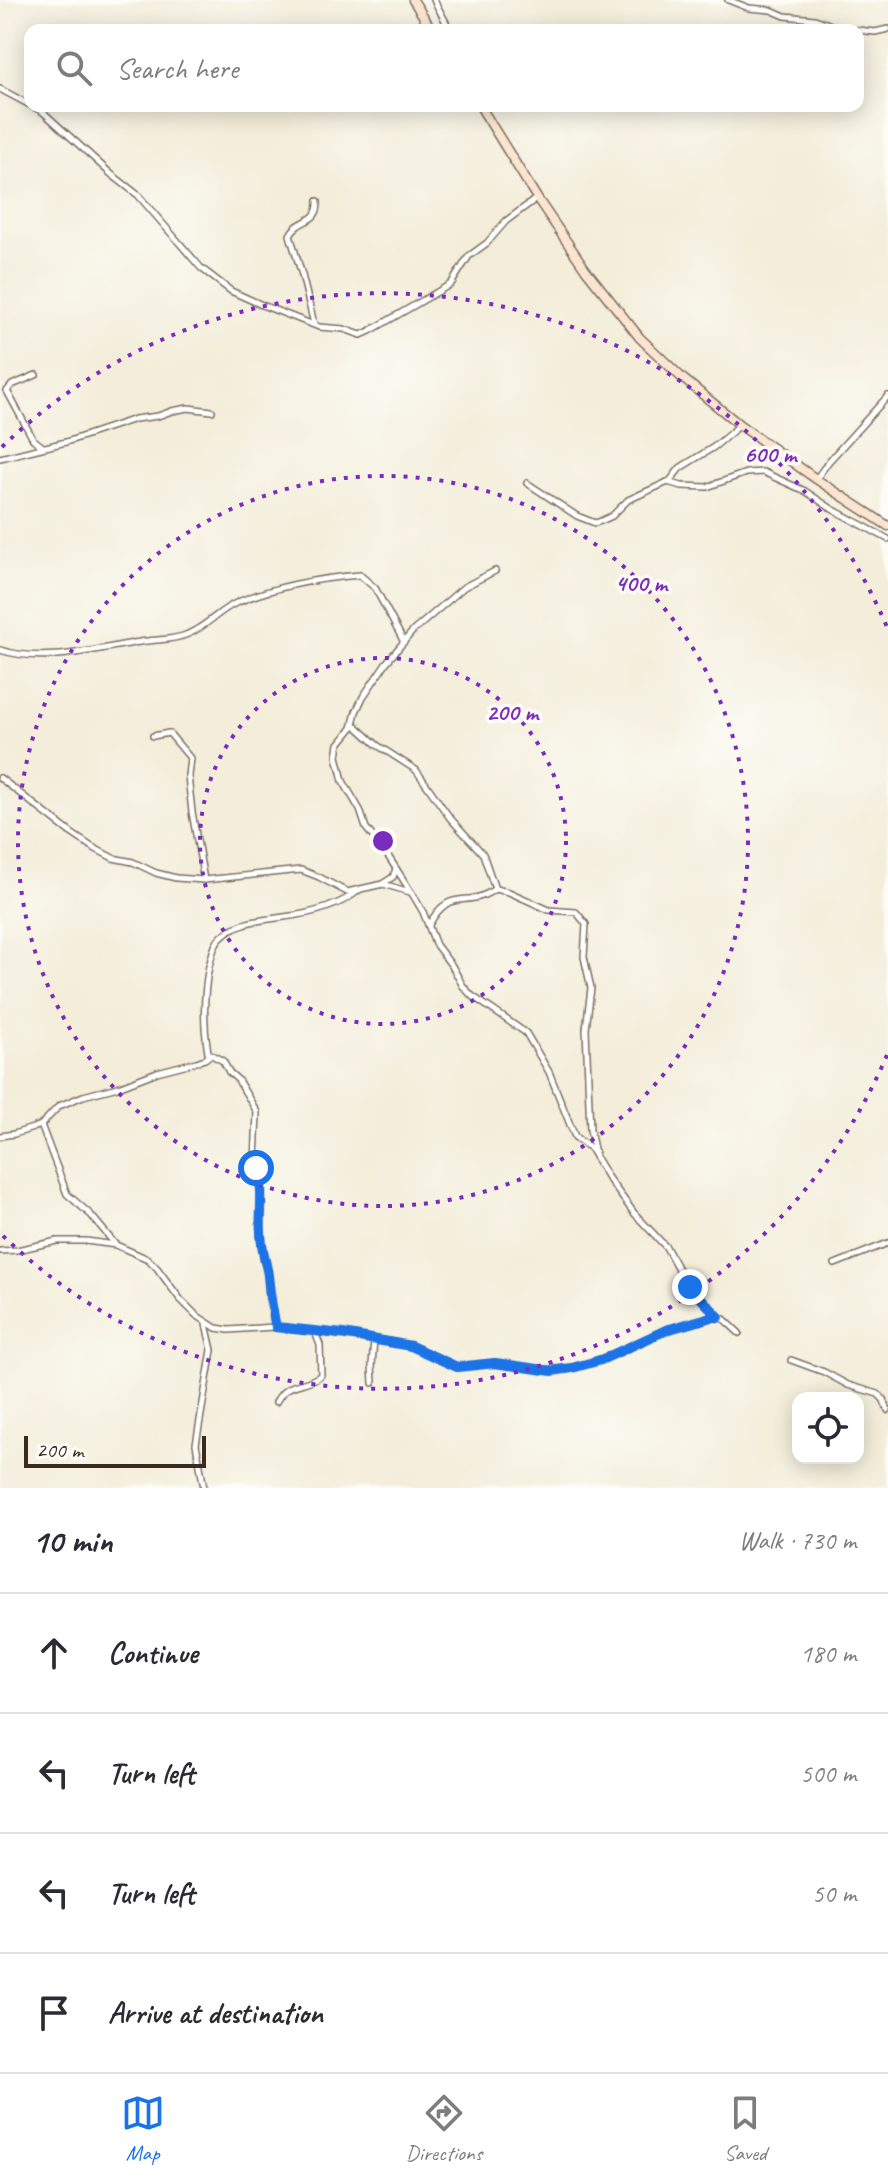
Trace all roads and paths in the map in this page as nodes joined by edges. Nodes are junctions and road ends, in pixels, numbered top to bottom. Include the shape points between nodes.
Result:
1 (413, 0) edge
2 (434, 0) edge
3 (728, 0) edge
4 (428, 24) edge
5 (447, 24) edge
6 (828, 24) edge
7 (888, 29) edge
8 (864, 31) edge
9 (0, 89) edge
10 (24, 101) edge
11 (43, 112) edge
12 (484, 112) edge
13 (537, 198) junction
14 (318, 201) dead end
15 (314, 324) junction
16 (36, 375) dead end
17 (888, 396) edge
18 (212, 411) dead end
19 (740, 425) junction
20 (43, 447) junction
21 (0, 458) edge
22 (816, 479) junction
23 (667, 482) junction
24 (527, 483) dead end
25 (888, 526) edge
26 (888, 539) edge
27 (495, 571) dead end
28 (404, 642) junction
29 (0, 650) edge
30 (354, 724) junction
31 (153, 736) dead end
32 (0, 778) edge
33 (396, 869) junction
34 (204, 880) junction
35 (381, 885) junction
36 (495, 889) junction
37 (359, 890) junction
38 (410, 892) junction
39 (429, 926) junction
40 (210, 1055) junction
41 (41, 1125) junction
42 (0, 1136) edge
43 (595, 1156) junction
44 (888, 1243) edge
45 (116, 1245) junction
46 (0, 1251) edge
47 (835, 1264) dead end
48 (719, 1317) junction
49 (205, 1322) junction
50 (276, 1327) junction
51 (314, 1331) junction
52 (739, 1333) dead end
53 (374, 1340) junction
54 (791, 1360) dead end
55 (373, 1383) dead end
56 (886, 1400) edge
57 (276, 1402) dead end
58 (888, 1410) edge
59 (204, 1488) edge

1 - 4 main road
2 - 5 street
3 - 6 street
7 - 8 street
9 - 10 street
11 - 15 street via 138,195 201,268 231,291
12 - 13 main road
13 - 15 street via 469,256 451,284 403,313 361,335
13 - 19 main road via 631,328
14 - 15 street via 316,215 290,235
16 - 20 street via 7,391 33,439
17 - 22 street
18 - 20 street via 172,411
19 - 22 main road
19 - 23 street
20 - 21 street
22 - 25 main road
23 - 24 street via 595,523
23 - 26 street via 707,487 763,472
27 - 28 street via 464,587
28 - 29 street via 375,588 357,575 244,600 180,637 79,653
28 - 30 street via 363,697
30 - 33 street via 338,749 343,781 366,828
30 - 36 street via 416,770 483,854
31 - 34 street via 169,733 190,758 192,812
32 - 34 street via 104,854 156,873
33 - 35 street
33 - 38 street
34 - 37 street via 301,870 347,892
35 - 37 street
35 - 38 street
36 - 39 street via 447,902
36 - 43 street via 549,910 576,912 586,924 584,957 591,988 586,1029
37 - 40 street via 343,902 256,921 221,936 212,954 204,1000
38 - 39 street
39 - 43 street via 467,991 532,1040 575,1137
40 - 41 street via 83,1096 59,1106
40 - 50 street via 223,1061 257,1112 261,1234
41 - 42 street
41 - 45 street via 66,1193
43 - 48 street via 634,1213 666,1247 684,1280
44 - 47 street
45 - 46 street via 57,1241
45 - 49 street via 148,1259
48 - 52 street
48 - 53 street via 666,1330 601,1360 552,1371 495,1363 457,1367 411,1346
49 - 50 street via 229,1330
49 - 59 street via 212,1350 196,1444
50 - 51 street
51 - 53 street
51 - 57 street via 321,1375 289,1387
53 - 55 street
54 - 56 street
56 - 58 street

